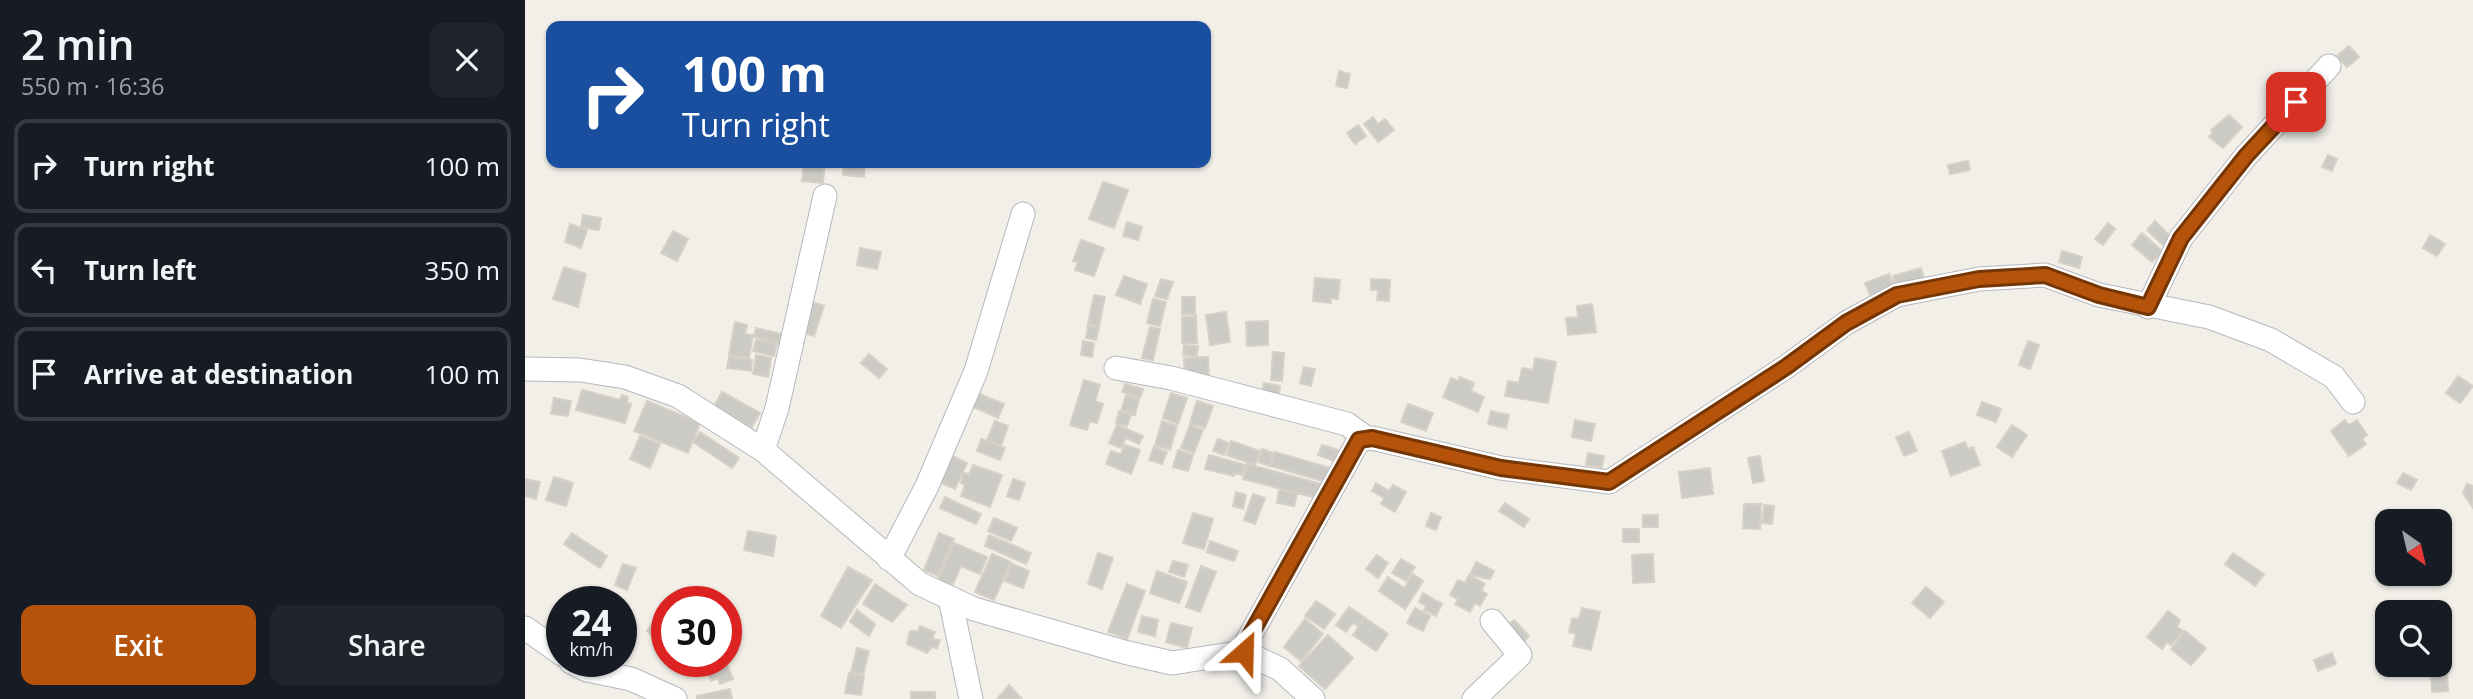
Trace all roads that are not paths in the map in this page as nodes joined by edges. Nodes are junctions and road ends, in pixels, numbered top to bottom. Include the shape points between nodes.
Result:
1 (2329, 66) dead end
2 (825, 196) dead end
3 (1023, 214) dead end
4 (2148, 307) junction
5 (1116, 368) dead end
6 (525, 369) edge
7 (2353, 402) dead end
8 (1365, 437) junction
9 (763, 450) junction
10 (889, 559) junction
11 (950, 598) junction
12 (1492, 621) dead end
13 (525, 628) edge
14 (546, 643) edge
15 (1241, 652) junction
16 (621, 677) edge
17 (675, 699) edge
18 (971, 699) edge
19 (1313, 699) edge
20 (1474, 699) edge

1 - 4 street via 2246,156 2181,238
2 - 9 street via 777,408
3 - 10 street via 976,371 927,486
4 - 7 street via 2209,317 2271,340 2334,377
4 - 8 street via 2045,275 1979,279 1897,295 1846,323 1609,482 1501,468
5 - 8 street via 1347,424
6 - 9 street via 625,377 678,396
8 - 15 street via 1359,440
9 - 10 street
10 - 11 street via 921,584
11 - 15 street via 974,609 1172,663
11 - 18 street
12 - 20 street via 1520,655
13 - 14 street
15 - 19 street via 1280,669
16 - 17 street

